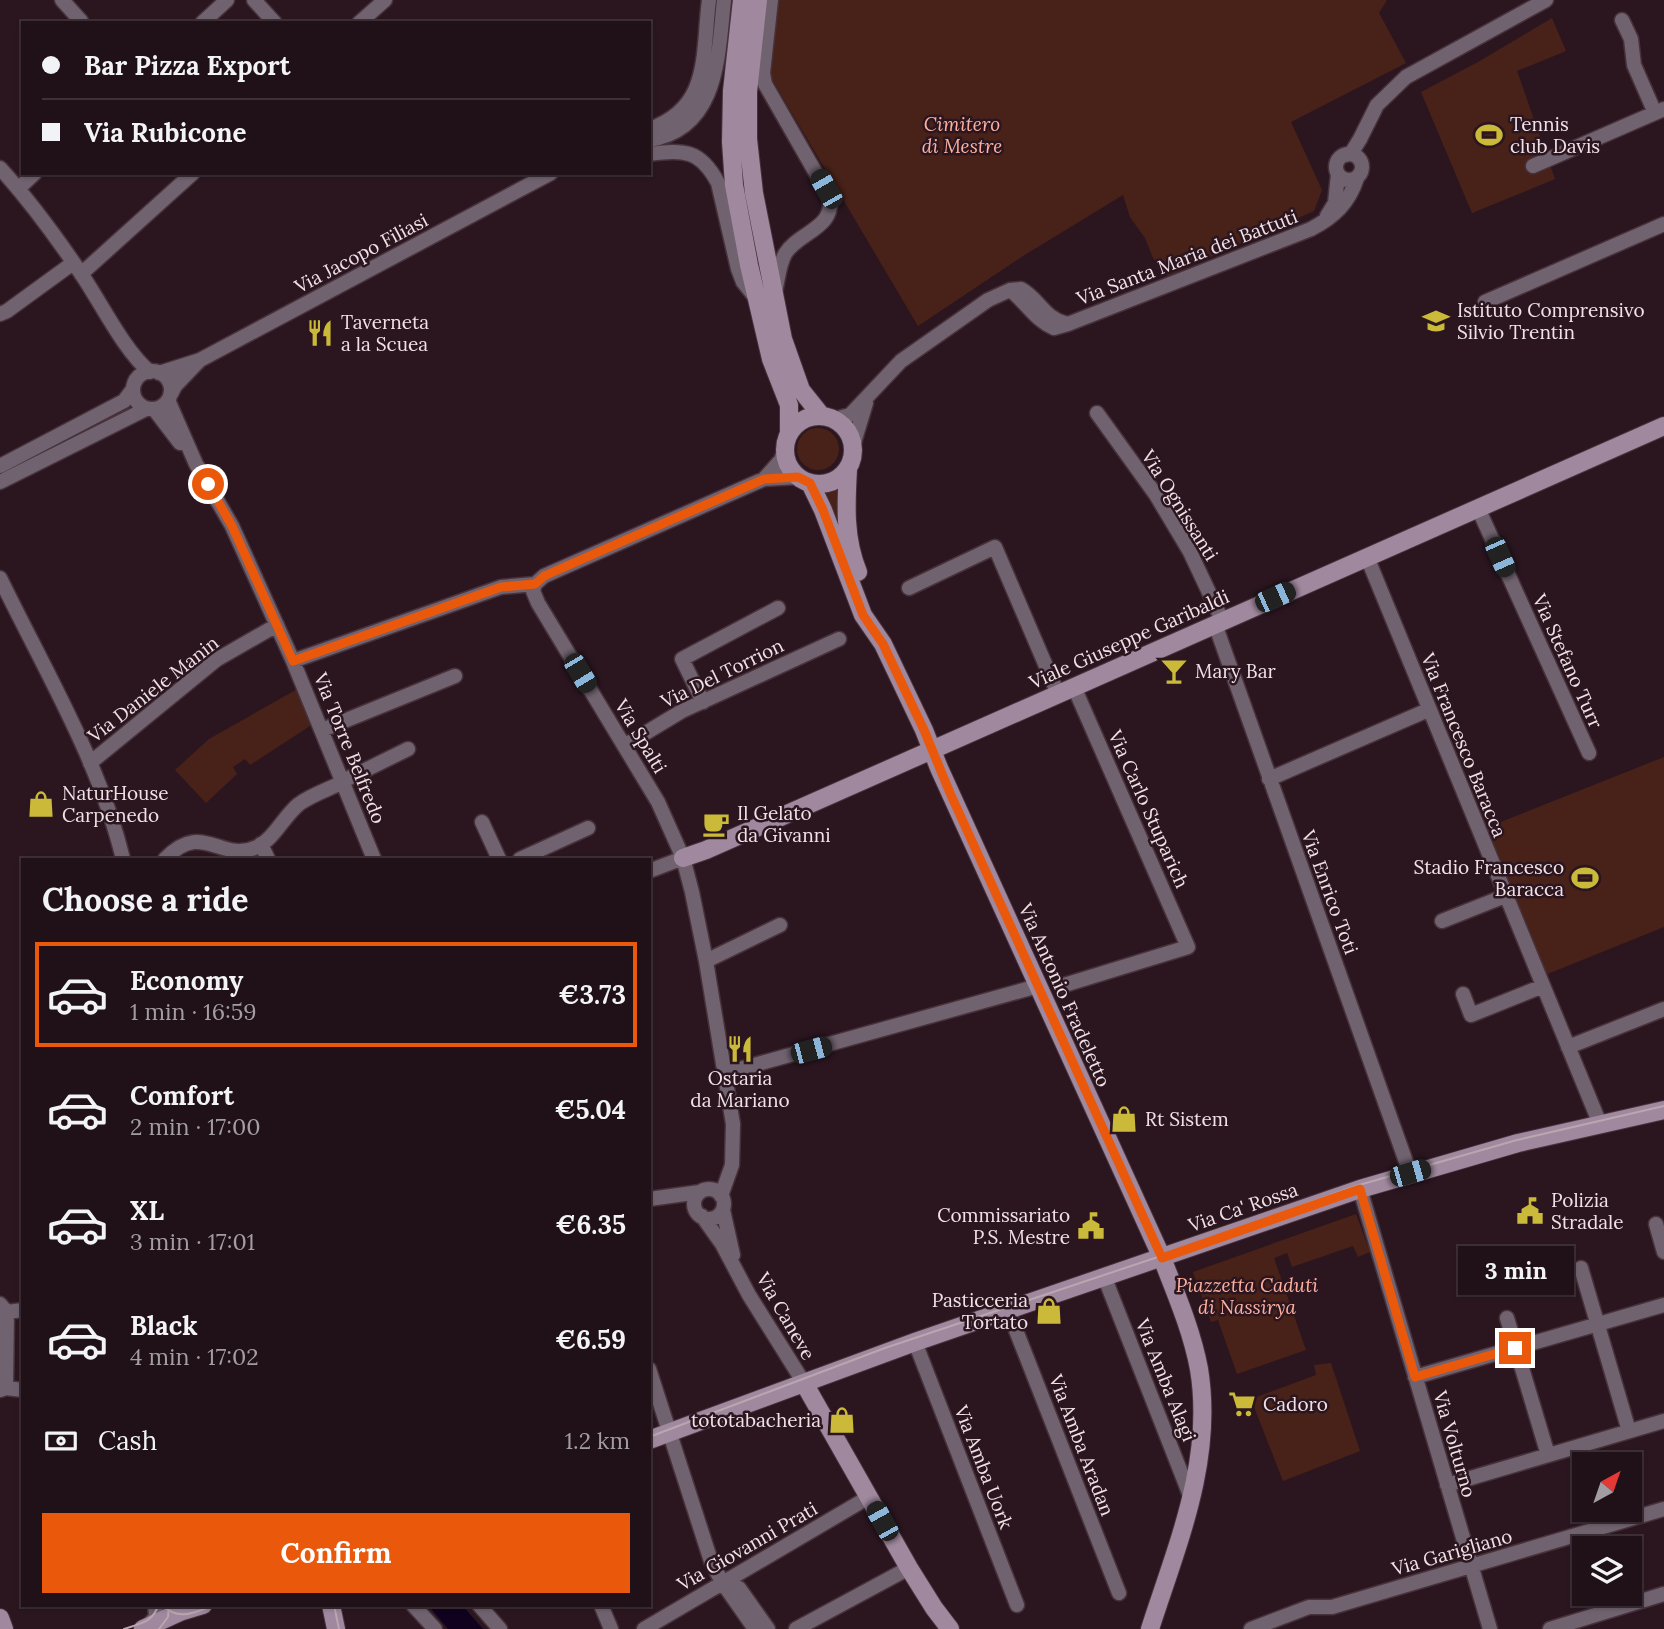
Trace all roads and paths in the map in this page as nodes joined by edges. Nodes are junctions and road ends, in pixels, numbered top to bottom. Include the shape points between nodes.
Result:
1 (62, 0) edge
2 (227, 0) edge
3 (254, 0) edge
4 (385, 0) edge
5 (709, 0) edge
6 (724, 0) edge
7 (742, 0) edge
8 (758, 0) edge
9 (771, 0) edge
10 (1546, 0) edge
11 (1622, 20) dead end
12 (81, 21) dead end
13 (204, 21) edge
14 (273, 21) edge
15 (361, 21) edge
16 (1659, 111) edge
17 (651, 128) edge
18 (1364, 132) junction
19 (651, 140) edge
20 (651, 154) edge
21 (1346, 155) junction
22 (1361, 162) junction
23 (1532, 166) dead end
24 (0, 168) edge
25 (1338, 174) junction
26 (33, 175) edge
27 (191, 175) edge
28 (546, 176) edge
29 (1357, 178) junction
30 (18, 189) junction
31 (1664, 224) edge
32 (1319, 225) junction
33 (77, 268) junction
34 (765, 298) junction
35 (1485, 302) dead end
36 (0, 314) edge
37 (202, 358) junction
38 (155, 372) junction
39 (133, 389) junction
40 (170, 397) junction
41 (868, 399) junction
42 (150, 409) junction
43 (1097, 413) dead end
44 (828, 417) junction
45 (1664, 426) edge
46 (789, 431) junction
47 (853, 446) junction
48 (784, 452) junction
49 (196, 464) junction
50 (0, 466) edge
51 (848, 469) junction
52 (764, 479) junction
53 (804, 480) junction
54 (0, 482) edge
55 (1478, 508) junction
56 (1367, 557) junction
57 (0, 578) edge
58 (535, 584) junction
59 (909, 588) dead end
60 (778, 608) dead end
61 (1219, 622) junction
62 (277, 625) junction
63 (839, 639) dead end
64 (883, 644) junction
65 (293, 661) junction
66 (455, 676) dead end
67 (1066, 691) junction
68 (703, 702) junction
69 (1428, 710) junction
70 (322, 730) junction
71 (624, 746) junction
72 (408, 749) dead end
73 (931, 749) junction
74 (1589, 754) dead end
75 (90, 763) junction
76 (1269, 779) junction
77 (343, 782) junction
78 (482, 822) dead end
79 (588, 828) dead end
80 (261, 844) junction
81 (123, 858) edge
82 (166, 858) edge
83 (268, 858) edge
84 (374, 858) edge
85 (499, 858) edge
86 (522, 858) edge
87 (683, 858) junction
88 (651, 871) edge
89 (1505, 896) junction
90 (1442, 921) dead end
91 (780, 925) dead end
92 (706, 961) junction
93 (1038, 986) junction
94 (1061, 986) dead end
95 (1543, 986) junction
96 (1463, 995) dead end
97 (1664, 1009) edge
98 (1568, 1047) junction
99 (725, 1073) junction
100 (1664, 1111) edge
101 (1600, 1125) junction
102 (1410, 1173) junction
103 (1360, 1189) junction
104 (713, 1197) junction
105 (651, 1199) edge
106 (700, 1215) junction
107 (1656, 1224) dead end
108 (1664, 1252) edge
109 (1162, 1258) junction
110 (736, 1267) junction
111 (1581, 1268) dead end
112 (1104, 1276) junction
113 (1664, 1304) edge
114 (4, 1308) edge
115 (1008, 1310) junction
116 (1507, 1318) dead end
117 (1598, 1324) junction
118 (915, 1342) junction
119 (1515, 1348) junction
120 (651, 1375) edge
121 (1415, 1377) junction
122 (804, 1383) junction
123 (3, 1389) edge
124 (21, 1391) edge
125 (1664, 1421) edge
126 (1629, 1431) junction
127 (669, 1433) junction
128 (651, 1439) edge
129 (1548, 1455) junction
130 (1447, 1485) junction
131 (869, 1497) junction
132 (1192, 1498) junction
133 (1664, 1509) edge
134 (1471, 1566) junction
135 (909, 1568) junction
136 (722, 1582) junction
137 (1119, 1593) dead end
138 (1664, 1594) edge
139 (1017, 1605) dead end
140 (157, 1607) edge
141 (161, 1607) edge
142 (197, 1607) edge
143 (331, 1607) edge
144 (415, 1607) edge
145 (481, 1607) edge
146 (602, 1607) edge
147 (175, 1614) junction
148 (0, 1618) edge
149 (145, 1628) edge
150 (4, 1629) edge
151 (336, 1629) edge
152 (435, 1629) edge
153 (500, 1629) edge
154 (611, 1629) edge
155 (643, 1629) edge
156 (755, 1629) edge
157 (768, 1629) edge
158 (796, 1629) edge
159 (950, 1629) edge
160 (1150, 1629) edge
161 (1251, 1629) edge
162 (1489, 1629) edge
163 (1550, 1629) edge

1 - 12 street
2 - 13 street
3 - 14 street
4 - 15 street
5 - 17 street via 695,93 675,118
6 - 19 street via 706,100 681,127
7 - 34 street via 733,68 731,142 737,204
8 - 34 street via 748,139
9 - 34 street via 765,84 831,203 820,226 785,254
10 - 18 street via 1406,77 1377,105
11 - 16 street via 1631,39 1634,65
16 - 23 street
18 - 21 street
18 - 22 street
20 - 34 street via 687,152 705,162 718,183 743,282
21 - 22 street
21 - 25 street via 1337,162
22 - 29 street
24 - 30 street
25 - 29 street via 1348,180
25 - 32 street, Via Santa Maria dei Battuti via 1335,203
26 - 30 street
27 - 33 street
28 - 37 street, Via Jacopo Filiasi
29 - 32 street, Via Santa Maria dei Battuti via 1344,205
30 - 33 street
31 - 35 street
32 - 41 street, Via Santa Maria dei Battuti via 1054,328 1040,322 1010,290 988,300 901,361
33 - 36 street
33 - 38 street via 134,355
34 - 44 street via 801,390
34 - 46 street via 771,359 789,405
37 - 38 street, Via Jacopo Filiasi
37 - 40 street, Via Jacopo Filiasi
38 - 39 street via 139,376
38 - 40 street via 169,382
39 - 42 street via 136,401
39 - 50 street via 124,401
40 - 42 street via 164,406
40 - 49 street, Via Torre Belfredo
41 - 44 street via 850,415
41 - 47 street
42 - 49 street, Via Torre Belfredo
42 - 54 street
43 - 61 street, Via Ognissanti via 1190,552
44 - 46 street via 803,419
44 - 47 street via 844,426
45 - 55 street, Viale Giuseppe Garibaldi
46 - 48 street
47 - 51 street
48 - 52 street
48 - 53 street via 786,461
49 - 62 street, Via Torre Belfredo via 232,526
51 - 53 street via 831,482
51 - 64 street via 849,542
52 - 53 street
52 - 58 street via 544,576
53 - 64 street via 823,510 863,615
55 - 56 street, Viale Giuseppe Garibaldi
55 - 74 street, Via Stefano Turr
56 - 61 street, Viale Giuseppe Garibaldi
56 - 69 street, Via Francesco Baracca
57 - 75 street
58 - 65 street via 501,587
58 - 71 street, Via Spalti via 538,603
59 - 67 street, Via Carlo Stuparich via 995,547
60 - 68 street via 682,659
61 - 67 street, Viale Giuseppe Garibaldi
61 - 76 street, Via Enrico Toti
62 - 65 street, Via Torre Belfredo
62 - 75 street, Via Daniele Manin via 216,660
63 - 68 street, Via Del Torrion
64 - 73 street, Via Antonio Fradeletto
65 - 70 street, Via Torre Belfredo
66 - 70 street
67 - 73 street, Viale Giuseppe Garibaldi
67 - 94 street, Via Carlo Stuparich via 1188,947
68 - 71 street, Via Del Torrion
69 - 76 street
69 - 89 street, Via Francesco Baracca
70 - 77 street, Via Torre Belfredo
71 - 87 street, Via Spalti via 658,802
72 - 77 street
73 - 87 street, Viale Giuseppe Garibaldi
73 - 93 street, Via Antonio Fradeletto
75 - 81 street
76 - 102 street, Via Enrico Toti
77 - 80 street via 300,803
77 - 84 street, Via Torre Belfredo
78 - 85 street
79 - 86 street
80 - 82 street via 240,850 191,841
80 - 83 street
87 - 88 street, Viale Giuseppe Garibaldi
87 - 92 street, Via Spalti
89 - 90 street
89 - 95 street, Via Francesco Baracca
91 - 92 street
92 - 99 street, Via Spalti
93 - 99 street
93 - 109 street, Via Antonio Fradeletto
95 - 96 street via 1471,1015
95 - 98 street, Via Francesco Baracca
97 - 98 street
98 - 101 street, Via Francesco Baracca
99 - 104 street, Via Spalti via 734,1142
100 - 101 street, Via Ca' Rossa
101 - 102 street, Via Ca' Rossa
102 - 103 street, Via Ca' Rossa
103 - 109 street, Via Ca' Rossa
103 - 121 street, Via Volturno
104 - 105 street
104 - 106 street via 695,1199
104 - 106 street via 716,1217
104 - 110 street, Via Caneve
105 - 106 street via 675,1200
106 - 110 street, Via Caneve
107 - 108 street
109 - 112 street, Via Ca' Rossa
109 - 132 street, Via Antonio Fradeletto via 1199,1370 1201,1454
110 - 122 street, Via Caneve
111 - 117 street
112 - 115 street, Via Ca' Rossa
112 - 132 street, Via Amba Alagi
113 - 117 street
114 - 123 street
115 - 118 street, Via Ca' Rossa
115 - 137 street, Via Amba Aradan
116 - 119 street
117 - 119 street
117 - 126 street
118 - 122 street, Via Ca' Rossa
118 - 139 street, Via Amba Uork
119 - 121 street
119 - 129 street
120 - 127 street
121 - 130 street, Via Volturno
122 - 127 street, Via Ca' Rossa
122 - 131 street
123 - 124 street
125 - 126 street
126 - 129 street
127 - 128 street, Via Ca' Rossa
127 - 136 street
129 - 130 street
130 - 134 street, Via Volturno
131 - 135 street
131 - 136 street, Via Giovanni Prati
132 - 160 street, Via Antonio Fradeletto
133 - 134 street, Via Garigliano
134 - 161 street, Via Garigliano via 1332,1607 1309,1607
134 - 162 street, Via Volturno
135 - 158 street
135 - 159 street
136 - 155 street, Via Giovanni Prati
136 - 156 street
136 - 157 street via 739,1588
138 - 163 street
140 - 149 street via 156,1617
141 - 147 street
142 - 147 street
143 - 151 street
144 - 152 street
145 - 153 street
146 - 154 street
147 - 149 street
148 - 150 street

